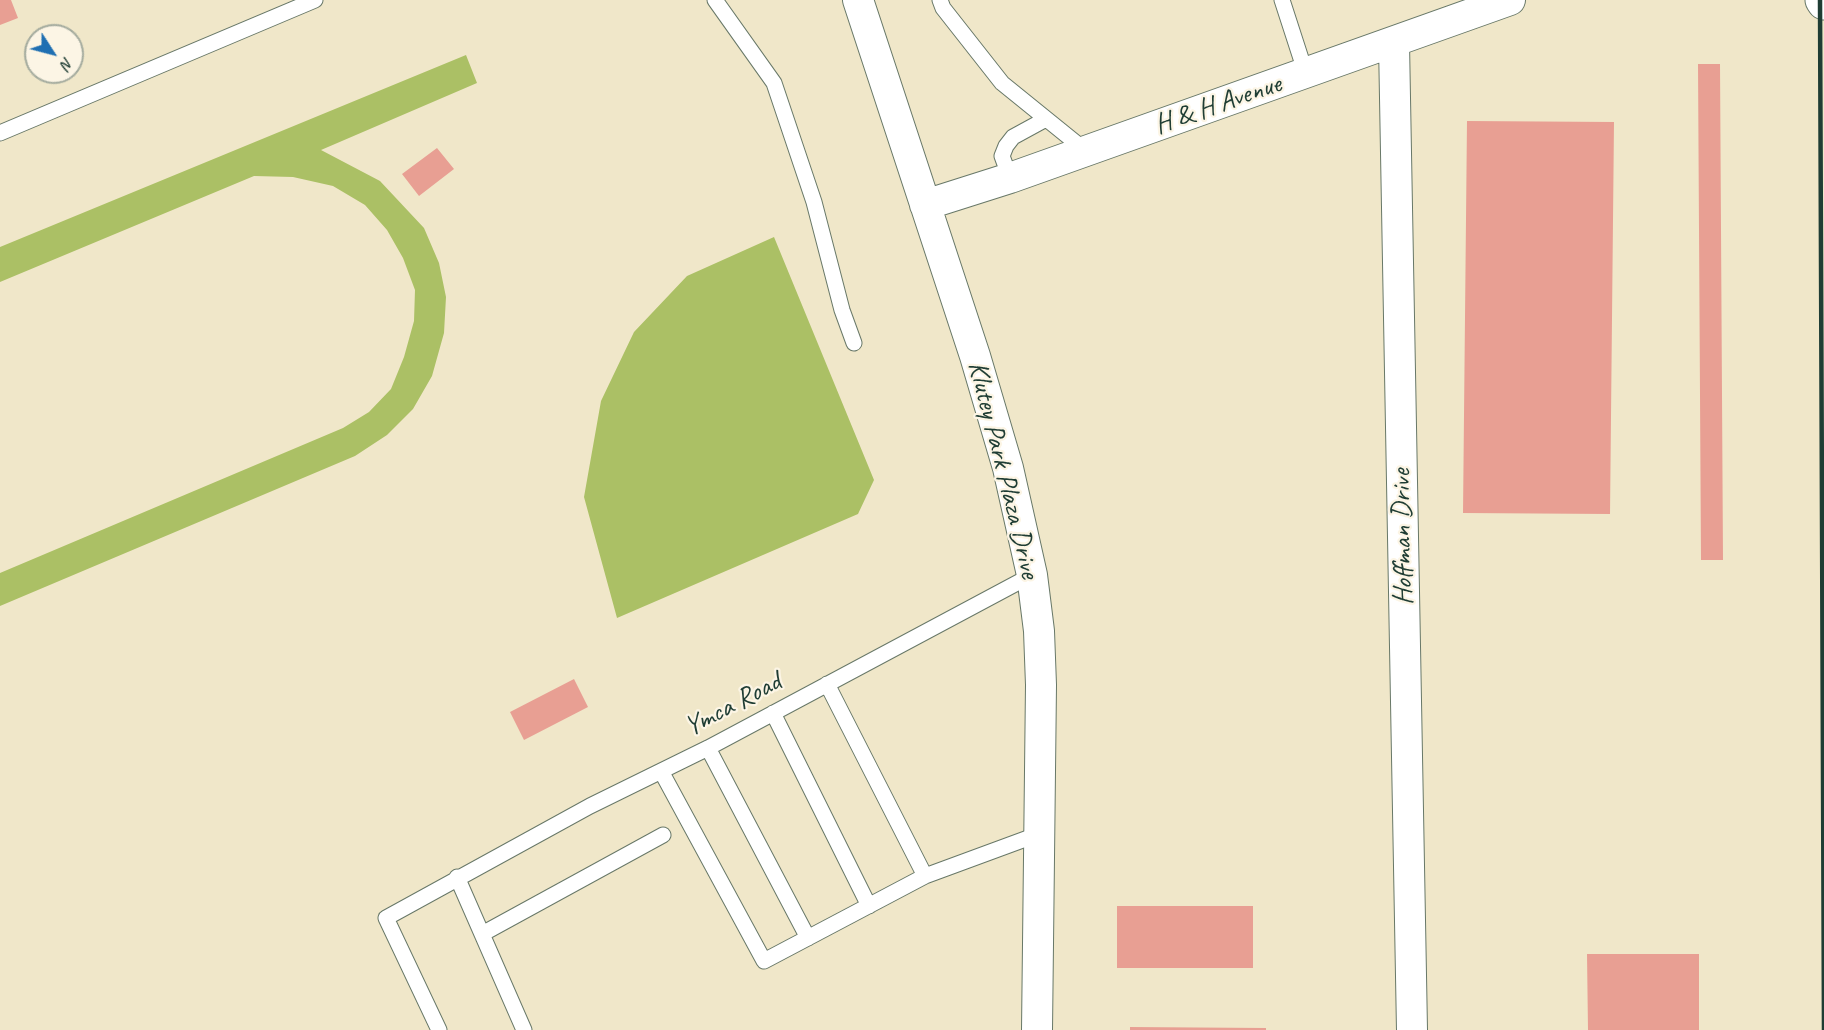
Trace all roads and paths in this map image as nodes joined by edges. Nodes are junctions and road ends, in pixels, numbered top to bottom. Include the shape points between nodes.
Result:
1 (315, 0) edge
2 (715, 0) edge
3 (858, 0) edge
4 (940, 0) edge
5 (1282, 0) edge
6 (1510, 0) edge
7 (1394, 43) junction
8 (1306, 74) junction
9 (1046, 119) junction
10 (0, 133) edge
11 (1086, 151) junction
12 (1010, 178) junction
13 (925, 205) junction
14 (854, 343) dead end
15 (1032, 575) junction
16 (826, 684) junction
17 (773, 713) junction
18 (708, 748) junction
19 (661, 771) junction
20 (1039, 834) junction
21 (663, 835) dead end
22 (925, 876) junction
23 (457, 877) junction
24 (869, 906) junction
25 (482, 934) junction
26 (808, 938) junction
27 (439, 1030) edge
28 (525, 1030) edge
29 (1037, 1030) edge
30 (1412, 1030) edge

1 - 10 lane
2 - 14 lane via 774,83 814,202
3 - 13 street, Klutey Park Plaza Drive
4 - 9 lane via 1002,83
5 - 8 lane
6 - 7 street, H & H Avenue
7 - 8 street, H & H Avenue
7 - 30 street, Hoffman Drive
8 - 11 street, H & H Avenue
9 - 11 lane
9 - 12 lane via 1013,137 1006,146 1002,156
11 - 12 street, H & H Avenue
12 - 13 street, H & H Avenue
13 - 15 street, Klutey Park Plaza Drive via 1008,468
15 - 16 lane, Ymca Road
15 - 20 street, Klutey Park Plaza Drive via 1041,684
16 - 17 lane, Ymca Road
16 - 22 lane
17 - 18 lane, Ymca Road
17 - 24 lane
18 - 19 lane, Ymca Road
18 - 26 lane
19 - 23 lane, Ymca Road
19 - 26 lane via 764,961
20 - 22 lane
20 - 29 street, Klutey Park Plaza Drive
21 - 25 lane
22 - 24 lane
23 - 25 lane
23 - 27 lane, Ymca Road via 386,918
24 - 26 lane
25 - 28 lane

